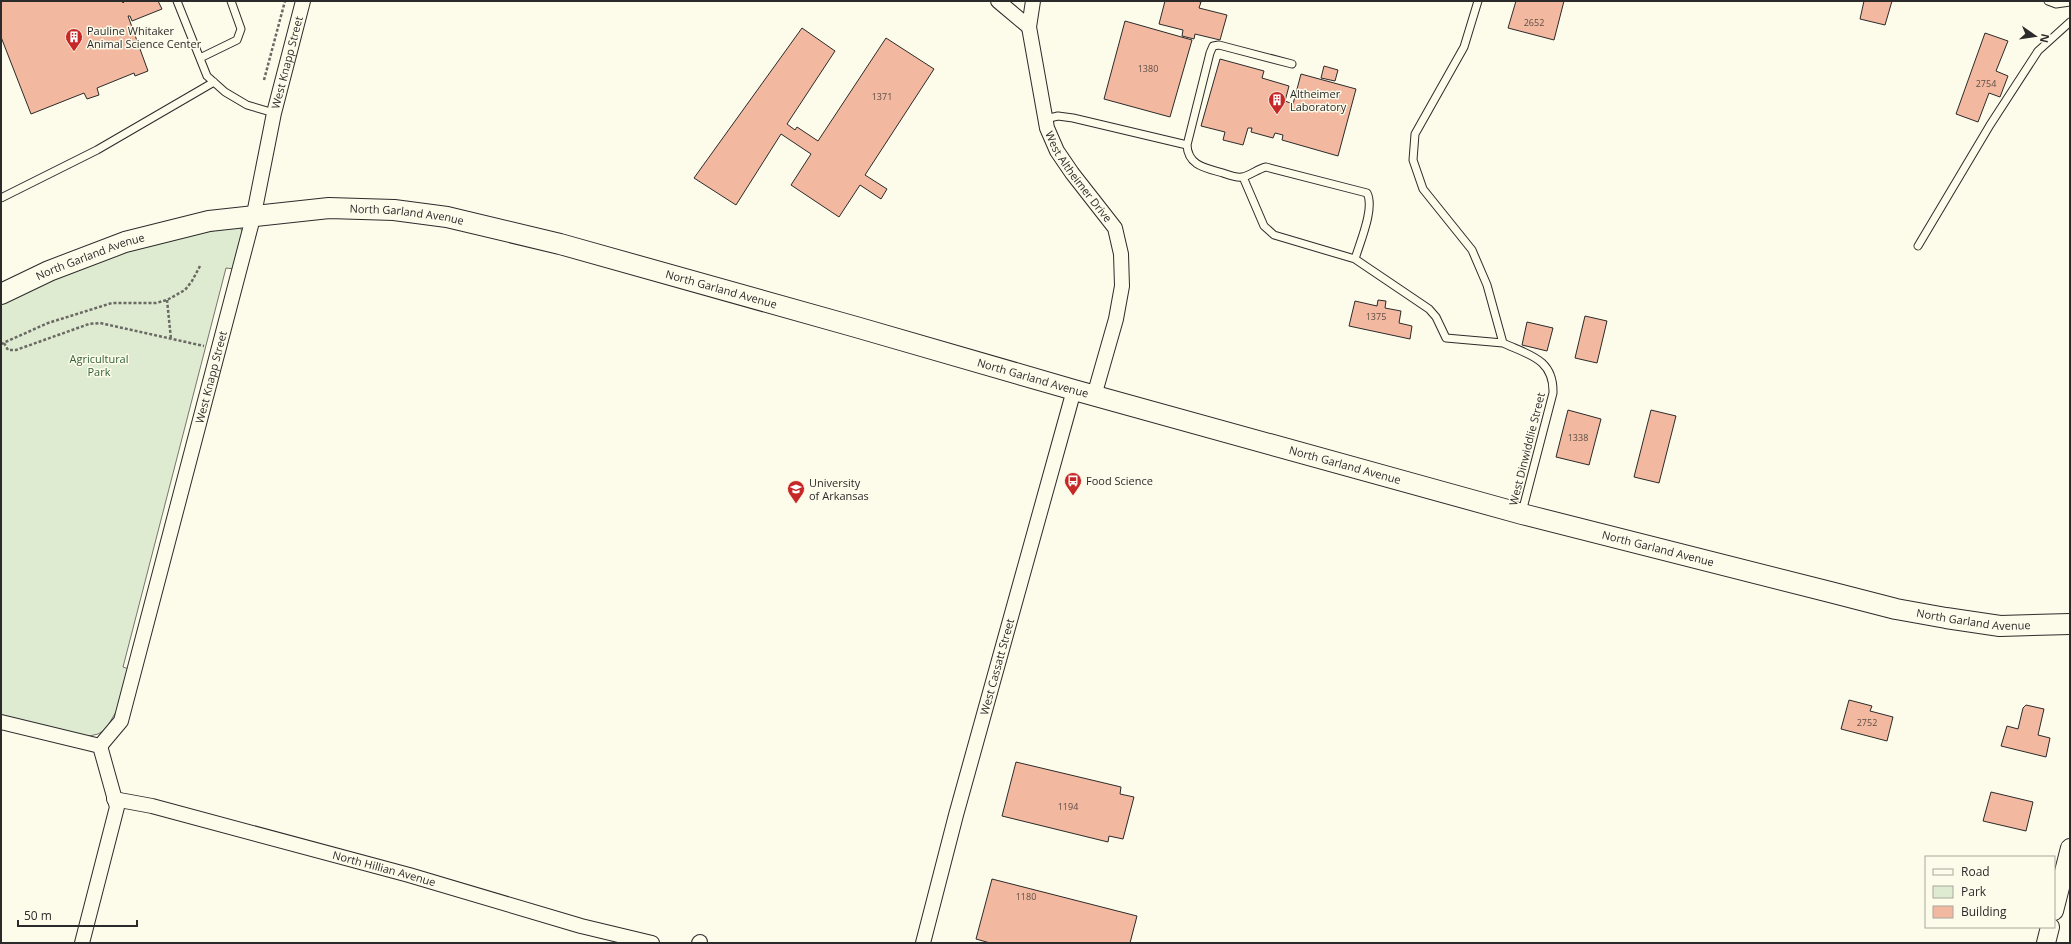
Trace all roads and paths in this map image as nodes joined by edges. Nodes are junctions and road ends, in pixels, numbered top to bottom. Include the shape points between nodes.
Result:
1 (177, 1) edge
2 (231, 1) edge
3 (285, 1) edge
4 (303, 1) edge
5 (998, 1) edge
6 (1033, 1) edge
7 (1478, 1) edge
8 (2048, 1) edge
9 (2070, 2) edge
10 (2070, 22) edge
11 (1029, 27) junction
12 (200, 58) junction
13 (1292, 64) dead end
14 (264, 80) dead end
15 (214, 82) junction
16 (274, 113) junction
17 (1045, 119) junction
18 (1187, 145) junction
19 (1243, 177) junction
20 (1, 198) edge
21 (254, 214) junction
22 (1918, 246) dead end
23 (1355, 259) junction
24 (200, 266) dead end
25 (1, 294) edge
26 (167, 300) junction
27 (171, 339) junction
28 (2, 343) edge
29 (1503, 343) junction
30 (218, 349) junction
31 (1074, 390) junction
32 (1094, 396) junction
33 (1522, 514) junction
34 (2070, 624) edge
35 (1, 722) edge
36 (100, 746) junction
37 (114, 799) junction
38 (2070, 848) edge
39 (2055, 907) edge
40 (2050, 928) edge
41 (82, 943) edge
42 (652, 943) edge
43 (923, 943) edge
44 (2046, 943) edge

1 - 12 lane
2 - 12 lane via 241,28 237,40
3 - 14 path
4 - 16 street, West Knapp Street
5 - 11 street
6 - 11 street, West Altheimer Drive
7 - 29 lane via 1464,47 1415,134 1412,160 1423,189 1472,250 1487,286
8 - 9 lane via 2056,4
10 - 22 lane via 2038,51 1990,125
11 - 17 street, West Altheimer Drive
12 - 15 lane via 207,76
13 - 18 lane via 1219,45 1214,46 1210,53
15 - 16 lane via 247,105
15 - 20 lane via 97,150
16 - 21 street, West Knapp Street
17 - 18 lane via 1058,116 1073,118
17 - 32 street, West Altheimer Drive via 1061,157 1115,228 1121,254 1122,286 1116,318
18 - 19 lane via 1190,158 1199,166
19 - 23 lane via 1269,232
19 - 23 lane via 1266,167 1367,193 1370,199 1369,210
21 - 25 main road, North Garland Avenue via 209,221 125,242 48,271
21 - 30 street, West Knapp Street
21 - 31 main road, North Garland Avenue via 329,208 394,210 447,217 590,253
23 - 29 lane via 1429,310 1436,317 1446,338
24 - 26 path via 185,290
26 - 27 path
26 - 28 path via 156,303 112,303 48,324
27 - 28 path via 100,323 89,324 16,350 8,350
27 - 30 path
29 - 33 lane, West Dinwiddlie Street via 1539,360 1550,370 1554,380 1553,393
30 - 36 street, West Knapp Street via 121,721
31 - 32 main road, North Garland Avenue
31 - 43 street, West Cassatt Street
32 - 33 main road, North Garland Avenue
33 - 34 main road, North Garland Avenue via 1896,609 2000,626
35 - 36 street
36 - 37 street
37 - 41 street via 117,807
37 - 42 street, North Hillian Avenue via 152,806 409,875 581,926
38 - 39 street
40 - 44 street

